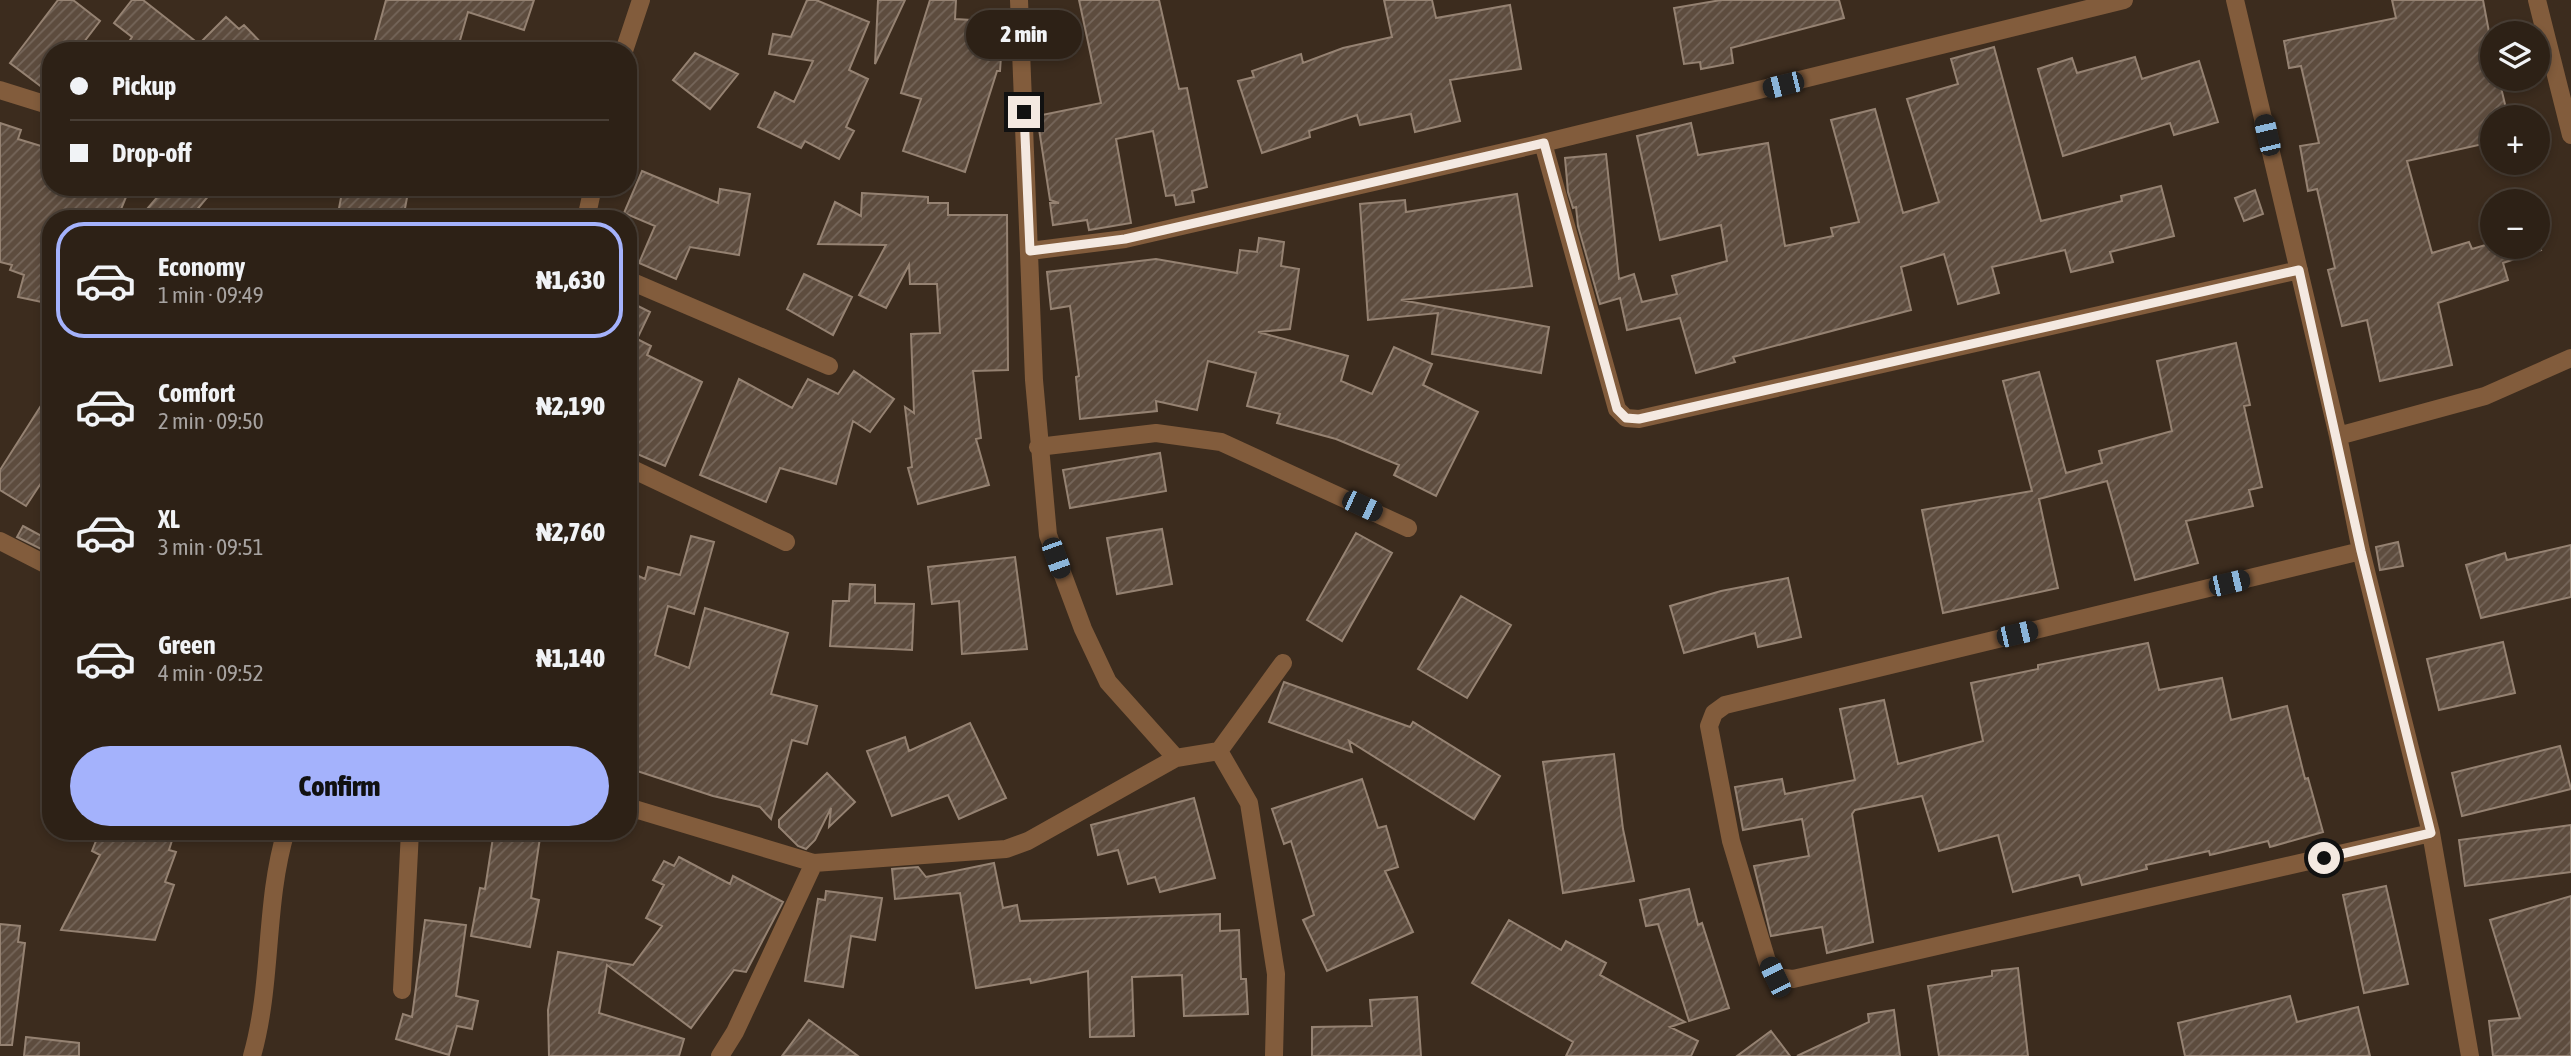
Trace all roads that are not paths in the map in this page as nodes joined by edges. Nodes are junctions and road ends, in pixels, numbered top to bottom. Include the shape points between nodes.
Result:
1 (641, 0) edge
2 (1019, 0) edge
3 (2124, 0) edge
4 (2235, 0) edge
5 (2537, 0) edge
6 (627, 42) edge
7 (0, 90) edge
8 (42, 103) edge
9 (2571, 135) edge
10 (1544, 143) junction
11 (1030, 251) junction
12 (2299, 270) junction
13 (637, 284) edge
14 (2571, 358) edge
15 (830, 366) dead end
16 (2338, 436) junction
17 (1038, 447) junction
18 (637, 471) edge
19 (1408, 528) dead end
20 (0, 541) edge
21 (786, 542) dead end
22 (2361, 551) junction
23 (42, 562) edge
24 (1283, 663) dead end
25 (1219, 751) junction
26 (1176, 758) junction
27 (637, 810) edge
28 (2431, 833) junction
29 (283, 840) edge
30 (409, 840) edge
31 (814, 863) junction
32 (401, 990) dead end
33 (252, 1056) edge
34 (720, 1056) edge
35 (1274, 1056) edge
36 (2470, 1056) edge

1 - 6 street
2 - 11 street
3 - 10 street
4 - 12 street
5 - 9 street
7 - 8 street
10 - 11 street via 1125,239
10 - 12 street via 1617,409 1626,418 1639,419
11 - 17 street
12 - 16 street
13 - 15 street
14 - 16 street via 2485,396
16 - 22 street
17 - 19 street via 1156,433 1222,442
17 - 26 street via 1048,535 1083,629 1108,682
18 - 21 street
20 - 23 street
22 - 28 street
22 - 28 street via 1725,705 1714,713 1709,726 1731,841 1767,961 1775,977 1793,979
24 - 25 street
25 - 26 street
25 - 35 street via 1249,803 1276,974
26 - 31 street via 1006,849
27 - 31 street
28 - 36 street
29 - 33 street via 276,866 262,1020
30 - 32 street
31 - 34 street

